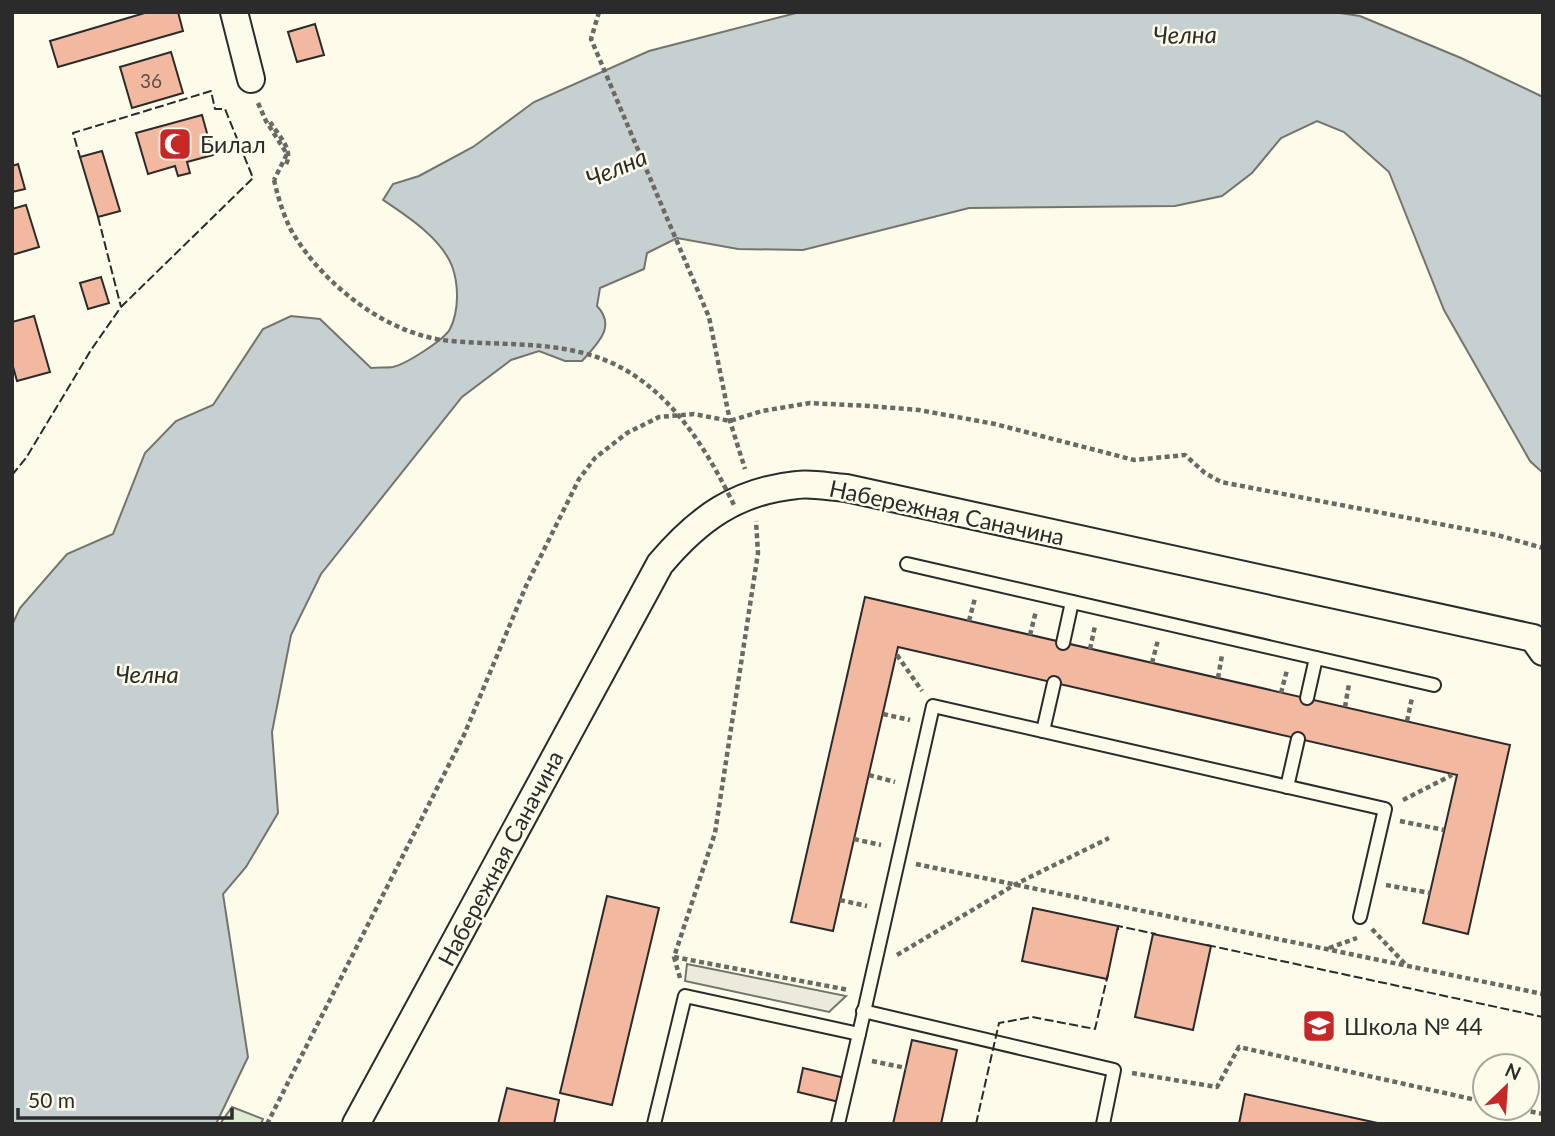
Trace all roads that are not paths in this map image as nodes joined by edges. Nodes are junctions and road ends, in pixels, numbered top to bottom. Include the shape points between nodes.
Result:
1 (234, 12) edge
2 (251, 79) dead end
3 (907, 564) dead end
4 (1072, 602) junction
5 (1063, 643) dead end
6 (1543, 652) edge
7 (1316, 658) junction
8 (1054, 683) dead end
9 (1434, 685) dead end
10 (1307, 698) dead end
11 (1043, 731) junction
12 (1298, 739) dead end
13 (1287, 787) junction
14 (1360, 917) road end
15 (863, 1011) junction
16 (859, 1034) junction
17 (356, 1124) edge
18 (654, 1124) edge
19 (838, 1124) edge
20 (1103, 1124) edge

1 - 2 street
3 - 4 lane
4 - 5 lane
4 - 7 lane
6 - 17 street, Набережная Саначина via 1533,638 846,488 799,484 744,499 714,512 660,564
7 - 9 lane
7 - 10 lane
8 - 11 lane
11 - 13 lane
11 - 15 lane via 933,706
12 - 13 lane
13 - 14 lane via 1384,813
15 - 16 lane
15 - 20 lane via 1114,1070
16 - 18 lane via 685,996
16 - 19 lane

